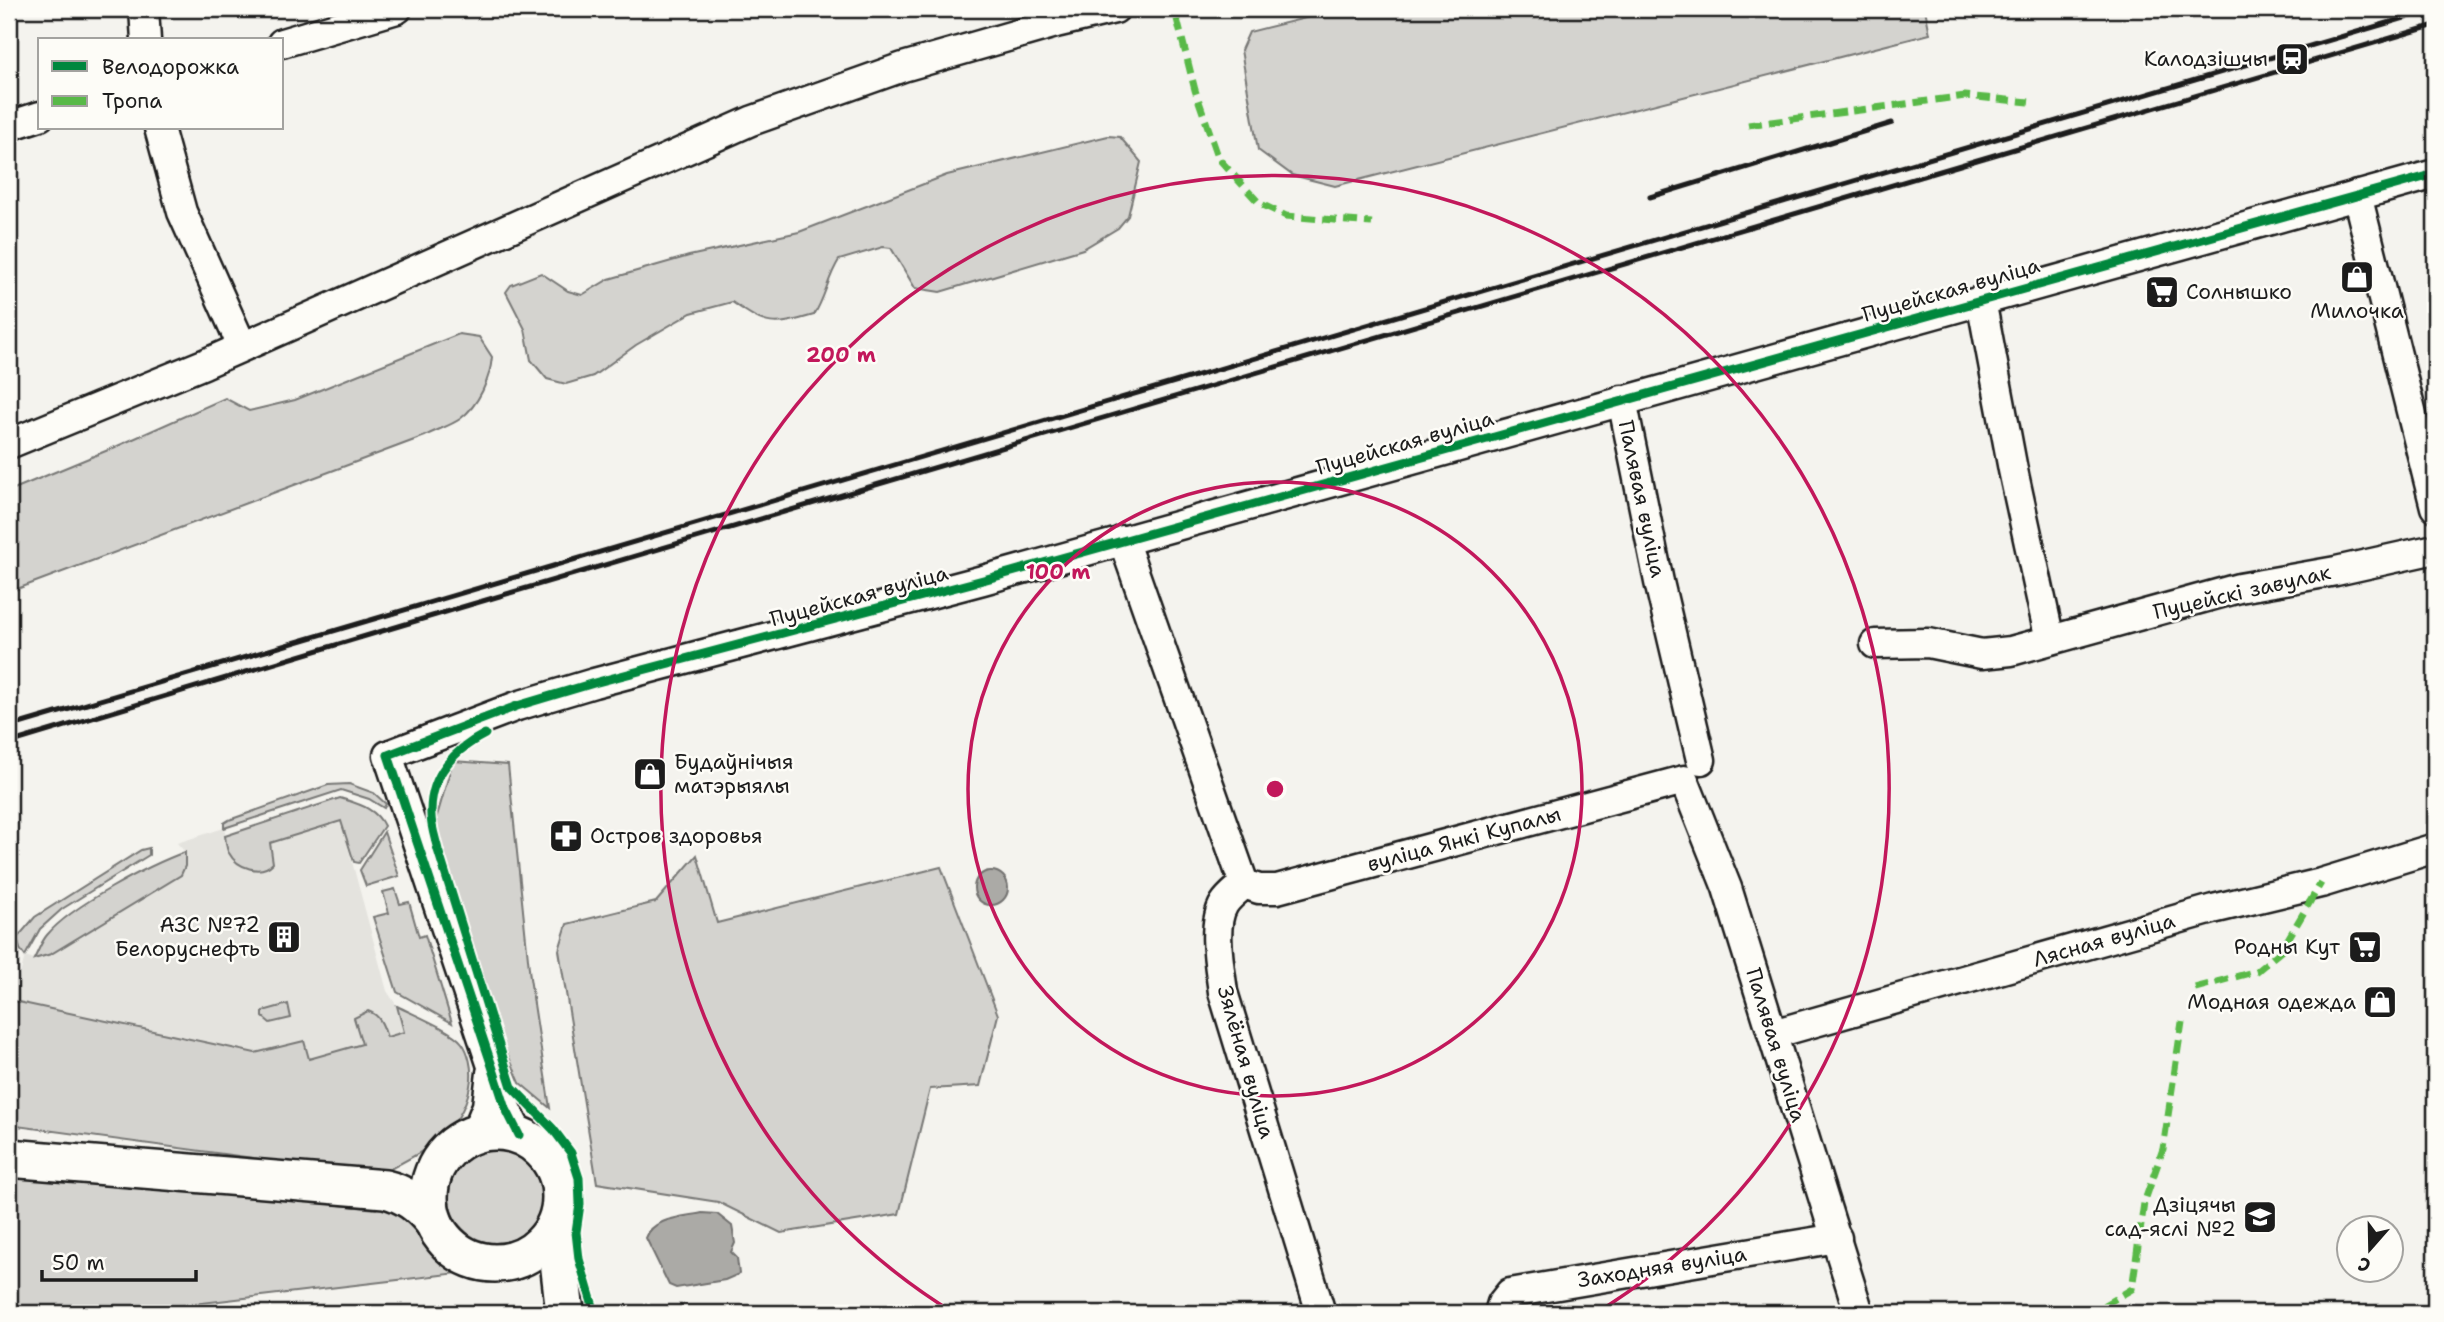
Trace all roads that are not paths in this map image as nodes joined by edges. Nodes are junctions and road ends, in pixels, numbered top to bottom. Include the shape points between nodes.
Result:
1 (144, 9) edge
2 (397, 9) edge
3 (1115, 9) edge
4 (146, 38) edge
5 (284, 42) edge
6 (38, 117) edge
7 (9, 126) edge
8 (160, 130) edge
9 (2435, 174) edge
10 (2357, 195) junction
11 (1981, 300) junction
12 (242, 346) junction
13 (1622, 400) junction
14 (9, 444) edge
15 (2435, 507) edge
16 (1123, 540) junction
17 (2435, 550) edge
18 (2050, 640) junction
19 (1875, 644) dead end
20 (1693, 770) junction
21 (2435, 848) edge
22 (1244, 884) junction
23 (1773, 1034) junction
24 (492, 1066) junction
25 (476, 1133) junction
26 (519, 1135) junction
27 (9, 1158) edge
28 (439, 1160) junction
29 (385, 1189) junction
30 (433, 1221) junction
31 (555, 1226) junction
32 (1837, 1238) junction
33 (504, 1263) junction
34 (565, 1313) edge
35 (1321, 1313) edge
36 (1499, 1313) edge
37 (1859, 1313) edge

1 - 4 street
2 - 5 street
3 - 12 street via 903,67 751,121
6 - 7 street
8 - 12 street via 182,212
9 - 10 street, Пуцейская вуліца
10 - 11 street, Пуцейская вуліца
10 - 15 street
11 - 13 street, Пуцейская вуліца
11 - 18 street
12 - 14 street
13 - 16 street, Пуцейская вуліца
13 - 20 street, Палявая вуліца
16 - 22 street
16 - 24 street, Пуцейская вуліца via 594,683 517,706 387,755
17 - 18 street, Пуцейскі завулак via 2239,588
18 - 19 street, Пуцейскі завулак via 1982,654 1928,643
20 - 22 street, вуліца Янкі Купалы via 1277,889
20 - 23 street, Палявая вуліца
21 - 23 street, Лясная вуліца
22 - 35 street, Зялёная вуліца via 1224,904 1219,918 1223,992
23 - 32 street, Палявая вуліца
24 - 25 street
24 - 26 street
25 - 26 main road via 497,1130
25 - 28 main road via 455,1143
26 - 31 main road via 538,1146 552,1162 560,1183 561,1205
27 - 29 main road
28 - 29 main road
28 - 30 main road via 430,1179
29 - 30 main road via 404,1195
30 - 33 main road via 444,1240 461,1254 482,1262
31 - 33 main road via 542,1244
31 - 34 main road
32 - 36 street, Заходняя вуліца via 1510,1293
32 - 37 street, Палявая вуліца
33 - 34 main road via 542,1288

